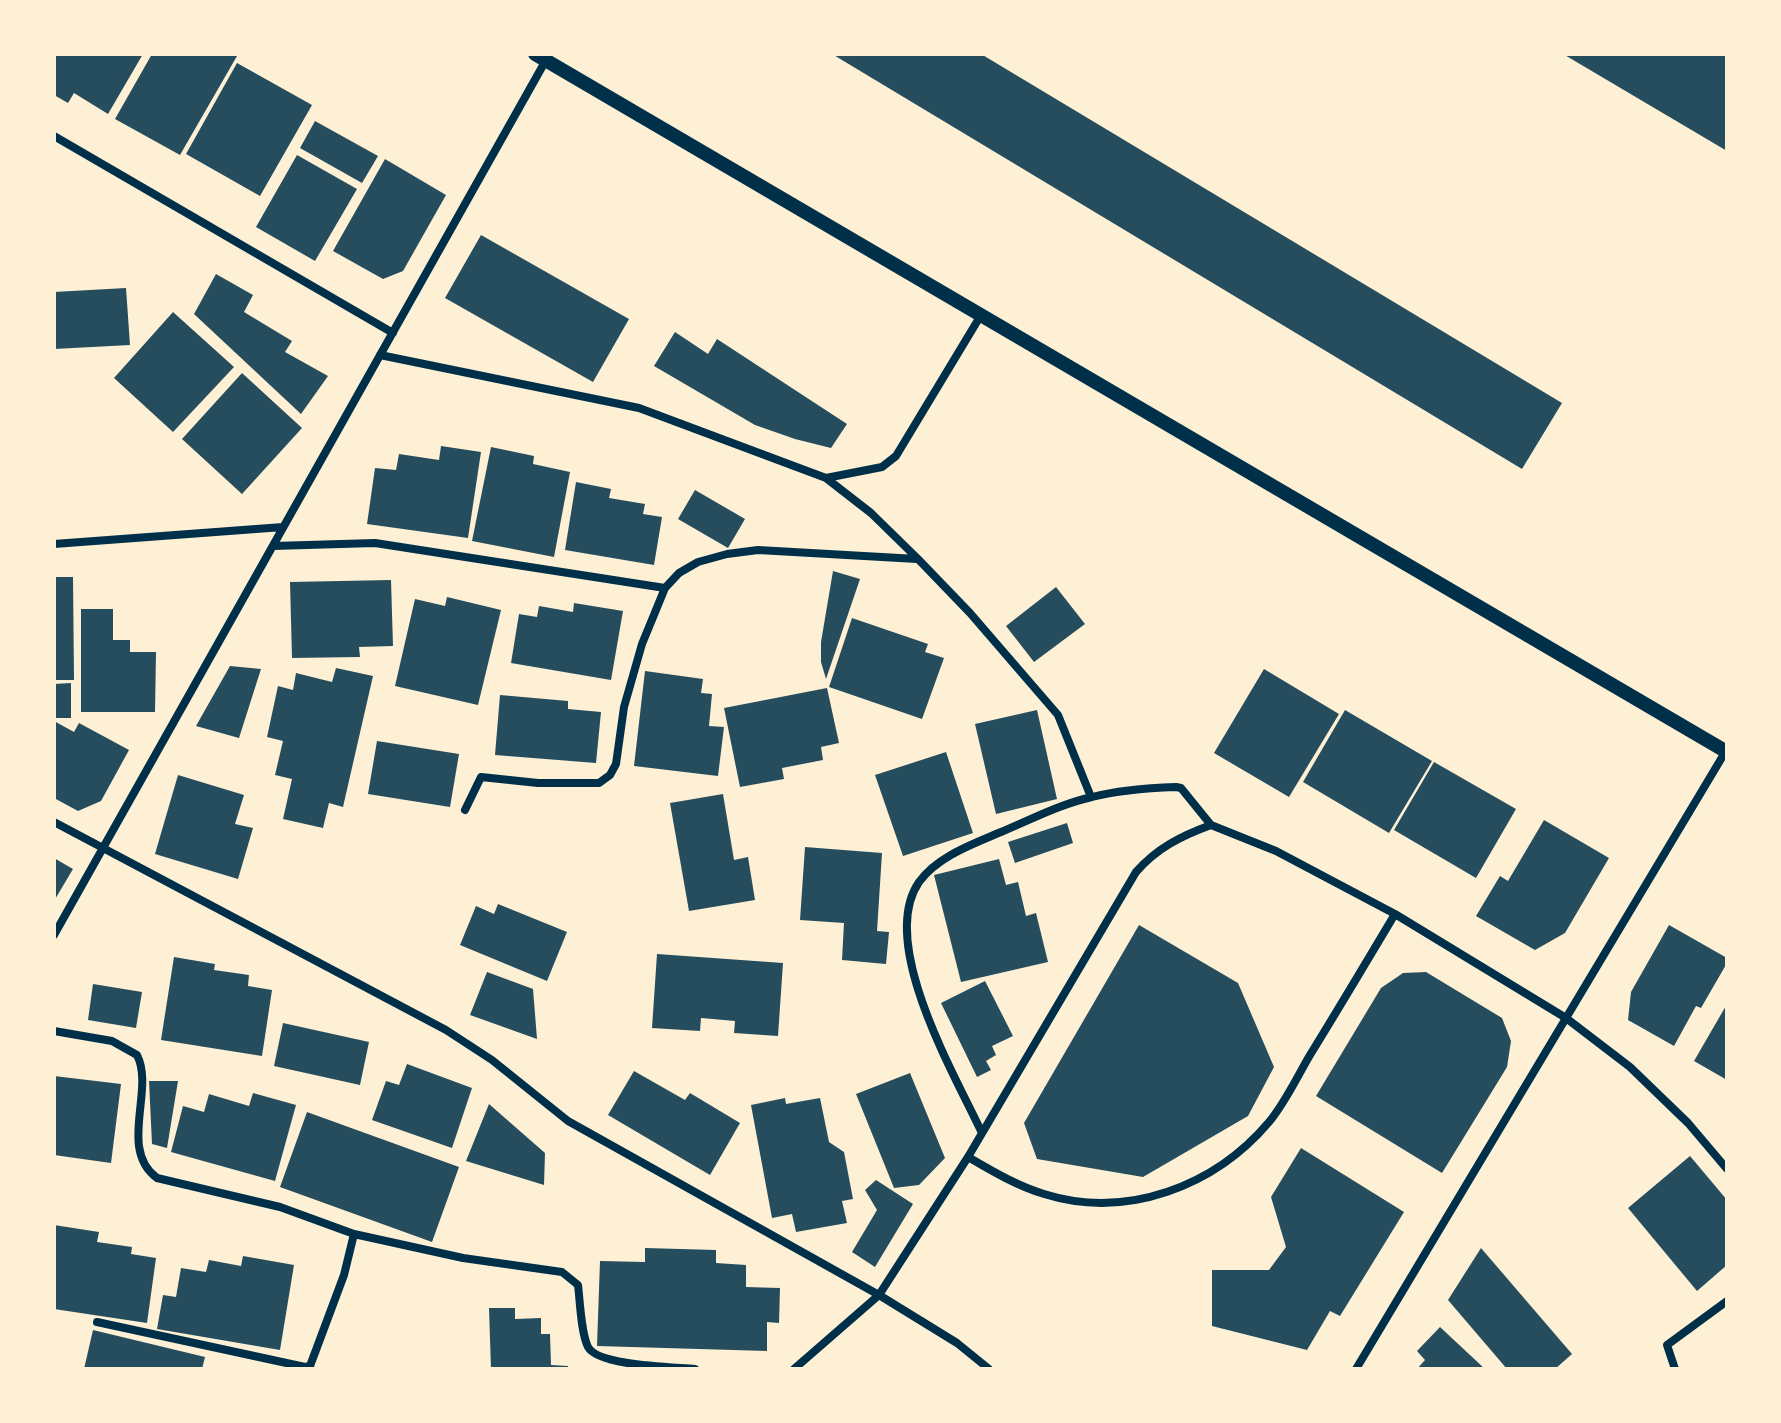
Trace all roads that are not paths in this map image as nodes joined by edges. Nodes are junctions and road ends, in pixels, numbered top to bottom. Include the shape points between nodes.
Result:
1 (540, 57) edge
2 (54, 136) edge
3 (981, 315) junction
4 (393, 333) junction
5 (380, 355) junction
6 (826, 478) junction
7 (283, 527) junction
8 (54, 544) edge
9 (273, 546) junction
10 (918, 559) junction
11 (665, 588) junction
12 (1727, 750) edge
13 (1091, 797) junction
14 (465, 810) dead end
15 (54, 822) edge
16 (1211, 825) junction
17 (103, 848) junction
18 (1395, 914) junction
19 (54, 935) edge
20 (1566, 1018) junction
21 (54, 1031) edge
22 (982, 1133) junction
23 (968, 1157) junction
24 (1727, 1169) edge
25 (354, 1234) junction
26 (879, 1295) junction
27 (1727, 1301) edge
28 (97, 1322) dead end
29 (695, 1369) edge
30 (794, 1369) edge
31 (989, 1369) edge
32 (1356, 1369) edge
33 (1675, 1369) edge

1 - 3 street
1 - 4 street
2 - 4 street
3 - 6 street via 896,456 882,467
3 - 12 street
4 - 5 street
5 - 6 street via 639,408
5 - 7 street
6 - 10 street
7 - 8 street
7 - 9 street
9 - 11 street via 375,543
9 - 17 street
10 - 11 street via 758,550 698,562
10 - 13 street via 1058,715
11 - 14 street via 642,644 610,775 599,783 481,777
12 - 20 street
13 - 16 street via 1176,787
13 - 22 street via 961,849 927,873 911,901 907,939 914,980
15 - 17 street
16 - 18 street via 1276,851
16 - 22 street via 1158,850 1136,872
17 - 19 street
17 - 26 street via 446,1030 568,1121
18 - 20 street
18 - 23 street via 1272,1119 1229,1162 1202,1178 1128,1201 1088,1201 1046,1195
20 - 24 street via 1630,1067
20 - 32 street
21 - 25 street via 112,1041 137,1055 141,1156 157,1178 280,1207
22 - 23 street
23 - 26 street
25 - 28 street via 310,1366
25 - 29 street via 463,1258 562,1272 578,1285 587,1346 598,1356
26 - 30 street
26 - 31 street
27 - 33 street via 1667,1345

